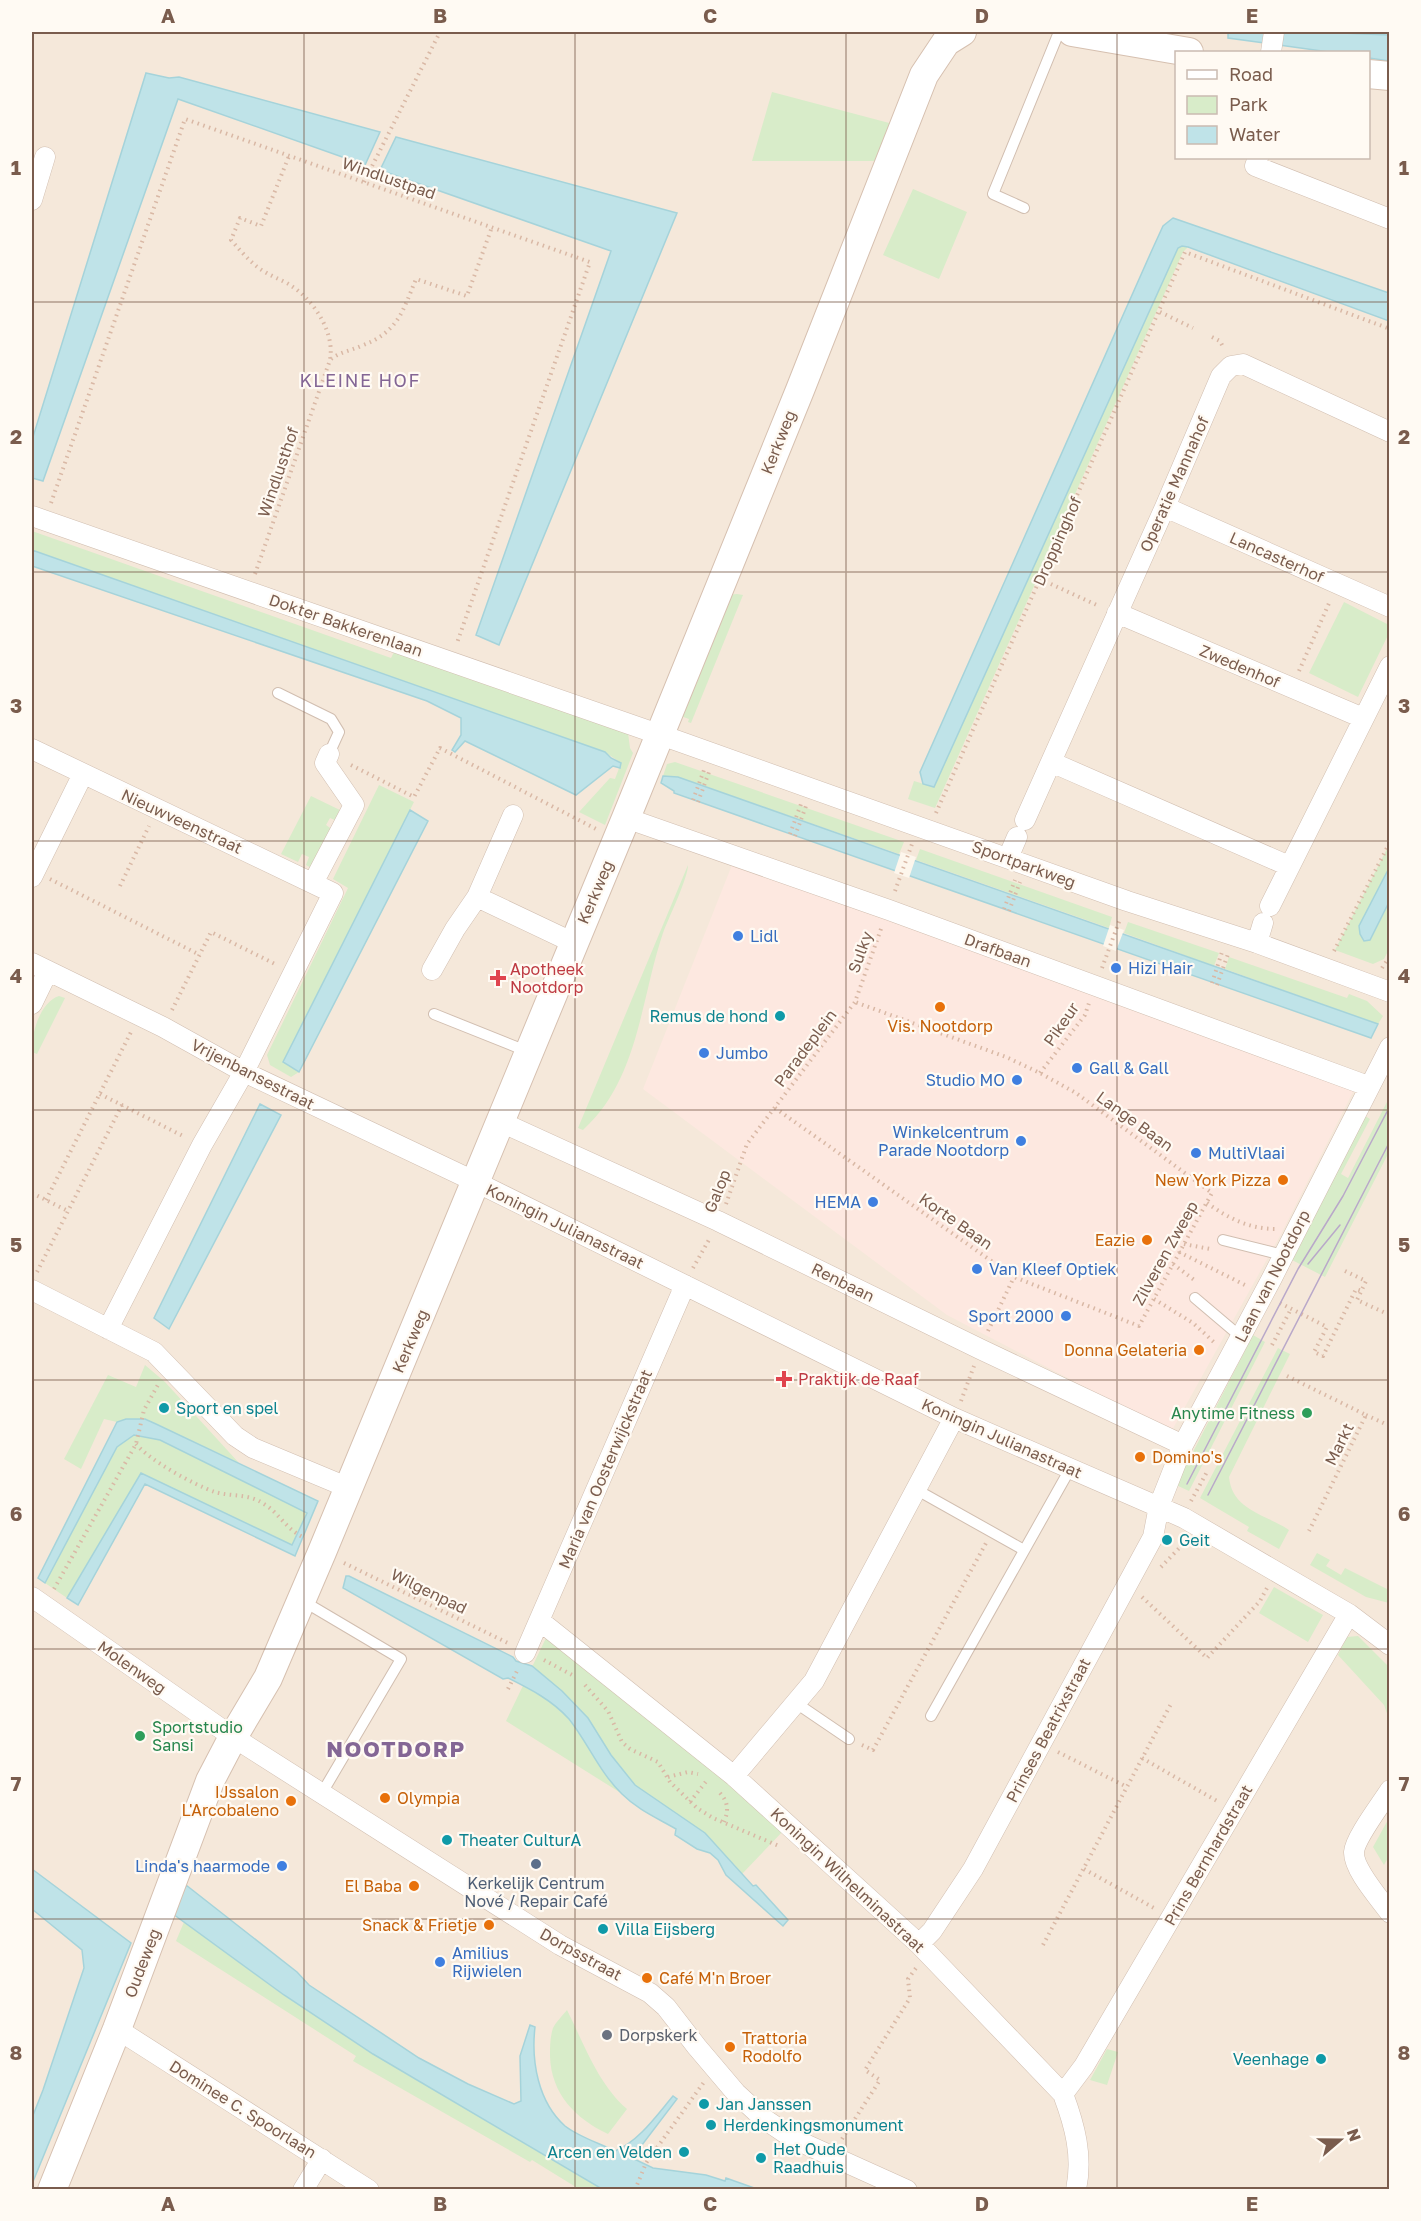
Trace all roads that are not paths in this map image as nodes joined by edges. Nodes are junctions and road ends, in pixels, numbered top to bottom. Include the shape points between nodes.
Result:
1 (1059, 32) edge
2 (1072, 32) edge
3 (946, 35) edge
4 (1182, 51) edge
5 (1370, 74) edge
6 (1389, 76) edge
7 (45, 157) dead end
8 (1258, 159) edge
9 (32, 200) edge
10 (1024, 208) dead end
11 (1389, 219) edge
12 (1389, 432) edge
13 (1166, 507) junction
14 (32, 516) edge
15 (1389, 607) edge
16 (1117, 613) junction
17 (1389, 666) edge
18 (278, 693) dead end
19 (1364, 718) junction
20 (660, 735) junction
21 (32, 749) edge
22 (329, 754) joint
23 (1051, 762) junction
24 (83, 774) junction
25 (513, 815) dead end
26 (622, 829) junction
27 (1008, 858) junction
28 (1289, 866) junction
29 (33, 874) edge
30 (313, 883) junction
31 (477, 897) junction
32 (1257, 943) junction
33 (574, 944) junction
34 (40, 967) edge
35 (432, 970) dead end
36 (1389, 992) edge
37 (32, 1004) edge
38 (434, 1014) dead end
39 (1389, 1047) edge
40 (530, 1052) junction
41 (244, 1072) junction
42 (1368, 1086) junction
43 (501, 1122) junction
44 (476, 1182) junction
45 (1223, 1240) dead end
46 (1283, 1255) junction
47 (34, 1282) edge
48 (685, 1285) junction
49 (1195, 1298) dead end
50 (108, 1329) junction
51 (1241, 1337) junction
52 (954, 1418) junction
53 (1183, 1445) junction
54 (1070, 1469) junction
55 (349, 1488) junction
56 (917, 1490) junction
57 (1159, 1506) junction
58 (1024, 1550) junction
59 (302, 1600) junction
60 (37, 1601) edge
61 (1349, 1614) junction
62 (540, 1621) junction
63 (1389, 1645) edge
64 (525, 1652) road end
65 (795, 1703) junction
66 (931, 1716) dead end
67 (233, 1737) junction
68 (849, 1739) road end
69 (727, 1770) junction
70 (1389, 1790) edge
71 (322, 1793) junction
72 (1389, 1913) edge
73 (923, 1949) junction
74 (117, 2029) junction
75 (1063, 2094) junction
76 (322, 2159) junction
77 (52, 2190) edge
78 (303, 2190) edge
79 (369, 2190) edge
80 (907, 2190) edge
81 (1076, 2190) edge

1 - 10 lane via 993,194
2 - 4 street
3 - 20 street, Kerkweg via 924,75
5 - 6 street
7 - 9 street
8 - 11 street via 1255,166
12 - 13 street, Operatie Mannahof via 1243,364 1232,366 1221,376
13 - 15 street, Lancasterhof
13 - 16 street, Operatie Mannahof
14 - 20 street, Dokter Bakkerenlaan
16 - 19 street, Zwedenhof
16 - 23 street, Operatie Mannahof
17 - 19 street
18 - 22 lane via 331,719 339,732
19 - 28 street
20 - 26 street, Kerkweg
20 - 27 street, Sportparkweg
21 - 24 street, Nieuwveenstraat
22 - 30 street via 325,763 354,805
23 - 27 street, Operatie Mannahof
23 - 28 street
24 - 29 street
24 - 30 street, Nieuwveenstraat
25 - 31 street
26 - 33 street, Kerkweg
26 - 42 street, Drafbaan via 889,910
27 - 32 street, Sportparkweg via 1127,902
28 - 32 street
30 - 41 street, Nieuwveenstraat via 333,893
31 - 33 street
31 - 35 street
32 - 36 street, Sportparkweg
33 - 40 street, Kerkweg
34 - 37 street
34 - 41 street, Vrijenbansestraat
38 - 40 lane
39 - 42 street, Laan van Nootdorp
40 - 43 street, Kerkweg
41 - 44 street, Vrijenbansestraat
41 - 50 street
42 - 46 street, Laan van Nootdorp
43 - 44 street, Kerkweg
43 - 53 street, Renbaan via 718,1221
44 - 48 street, Koningin Julianastraat
44 - 55 street, Kerkweg
45 - 46 lane
46 - 51 street, Laan van Nootdorp
47 - 50 street
48 - 52 street, Koningin Julianastraat
48 - 62 street, Maria van Oosterwijckstraat
49 - 51 lane
50 - 55 street via 153,1352 235,1436 253,1448
51 - 53 street, Laan van Nootdorp
52 - 54 street, Koningin Julianastraat
52 - 56 street
53 - 57 street, Laan van Nootdorp
54 - 57 street, Koningin Julianastraat
54 - 58 lane
55 - 59 street, Kerkweg
56 - 58 lane
56 - 65 street via 814,1681
57 - 61 street, Koningin Julianastraat via 1197,1524
57 - 73 street, Prinses Beatrixstraat via 1153,1537 973,1869
58 - 66 lane
59 - 67 street, Kerkweg via 268,1678
59 - 71 lane via 401,1659
60 - 67 street, Molenweg
61 - 63 street, Koningin Julianastraat
61 - 75 street, Prins Bernhardstraat via 1084,2066
62 - 64 street, Maria van Oosterwijckstraat
62 - 69 street, Koningin Wilhelminastraat
65 - 68 lane
65 - 69 street
67 - 71 street, Dorpsstraat
67 - 74 street, Oudeweg via 210,1780
69 - 73 street, Koningin Wilhelminastraat
70 - 72 street via 1354,1852 1359,1870
71 - 80 street, Dorpsstraat via 560,1945 650,1993 666,2007 736,2093 763,2118 794,2139
73 - 75 street, Koningin Wilhelminastraat
74 - 76 street, Dominee C. Spoorlaan
74 - 77 street, Oudeweg
75 - 81 street, Koningin Wilhelminastraat via 1074,2125 1080,2167
76 - 78 street
76 - 79 street, Dominee C. Spoorlaan

